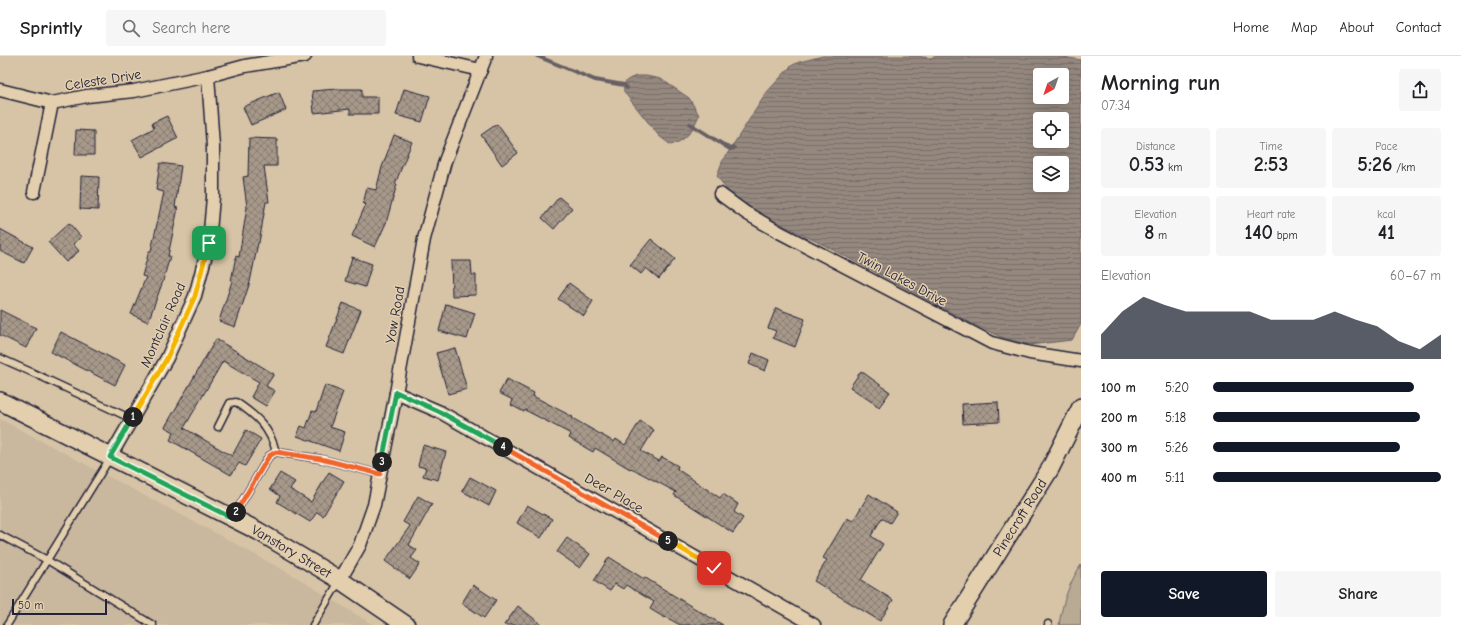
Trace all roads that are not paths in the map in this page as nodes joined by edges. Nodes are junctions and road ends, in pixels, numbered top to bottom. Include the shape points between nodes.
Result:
1 (305, 56) edge
2 (418, 56) edge
3 (486, 56) edge
4 (481, 70) junction
5 (208, 76) junction
6 (0, 90) edge
7 (52, 103) junction
8 (34, 192) dead end
9 (720, 194) dead end
10 (0, 358) edge
11 (1081, 361) edge
12 (396, 392) junction
13 (0, 401) edge
14 (1081, 407) edge
15 (132, 418) junction
16 (218, 427) dead end
17 (276, 452) junction
18 (110, 457) junction
19 (380, 474) junction
20 (232, 518) junction
21 (0, 536) edge
22 (47, 560) junction
23 (340, 580) junction
24 (7, 625) edge
25 (152, 625) edge
26 (313, 625) edge
27 (406, 625) edge
28 (814, 625) edge
29 (952, 625) edge

1 - 5 street, Celeste Drive via 245,66
2 - 4 street
3 - 4 street, Yow Road
4 - 12 street, Yow Road via 445,161 424,239
5 - 7 street, Celeste Drive via 134,91
5 - 15 street, Montclair Road via 213,146 213,197 209,243 195,296 167,358
6 - 7 street, Celeste Drive
7 - 8 street
9 - 11 street, Twin Lakes Drive via 773,228 992,343 1030,354
10 - 15 lane
12 - 19 street, Yow Road
12 - 28 street, Deer Place via 440,412
13 - 18 street, Vanstory Street
14 - 29 street, Pinecroft Road via 1050,469
15 - 18 street, Montclair Road
16 - 17 lane via 230,403 236,402 251,412 268,431
17 - 19 lane via 321,459
17 - 20 lane via 269,456
18 - 20 street, Vanstory Street
18 - 22 lane
19 - 23 street, Yow Road via 374,504 360,545
20 - 23 street, Vanstory Street
21 - 22 lane
22 - 24 lane
22 - 25 lane
23 - 26 lane
23 - 27 street, Vanstory Street

